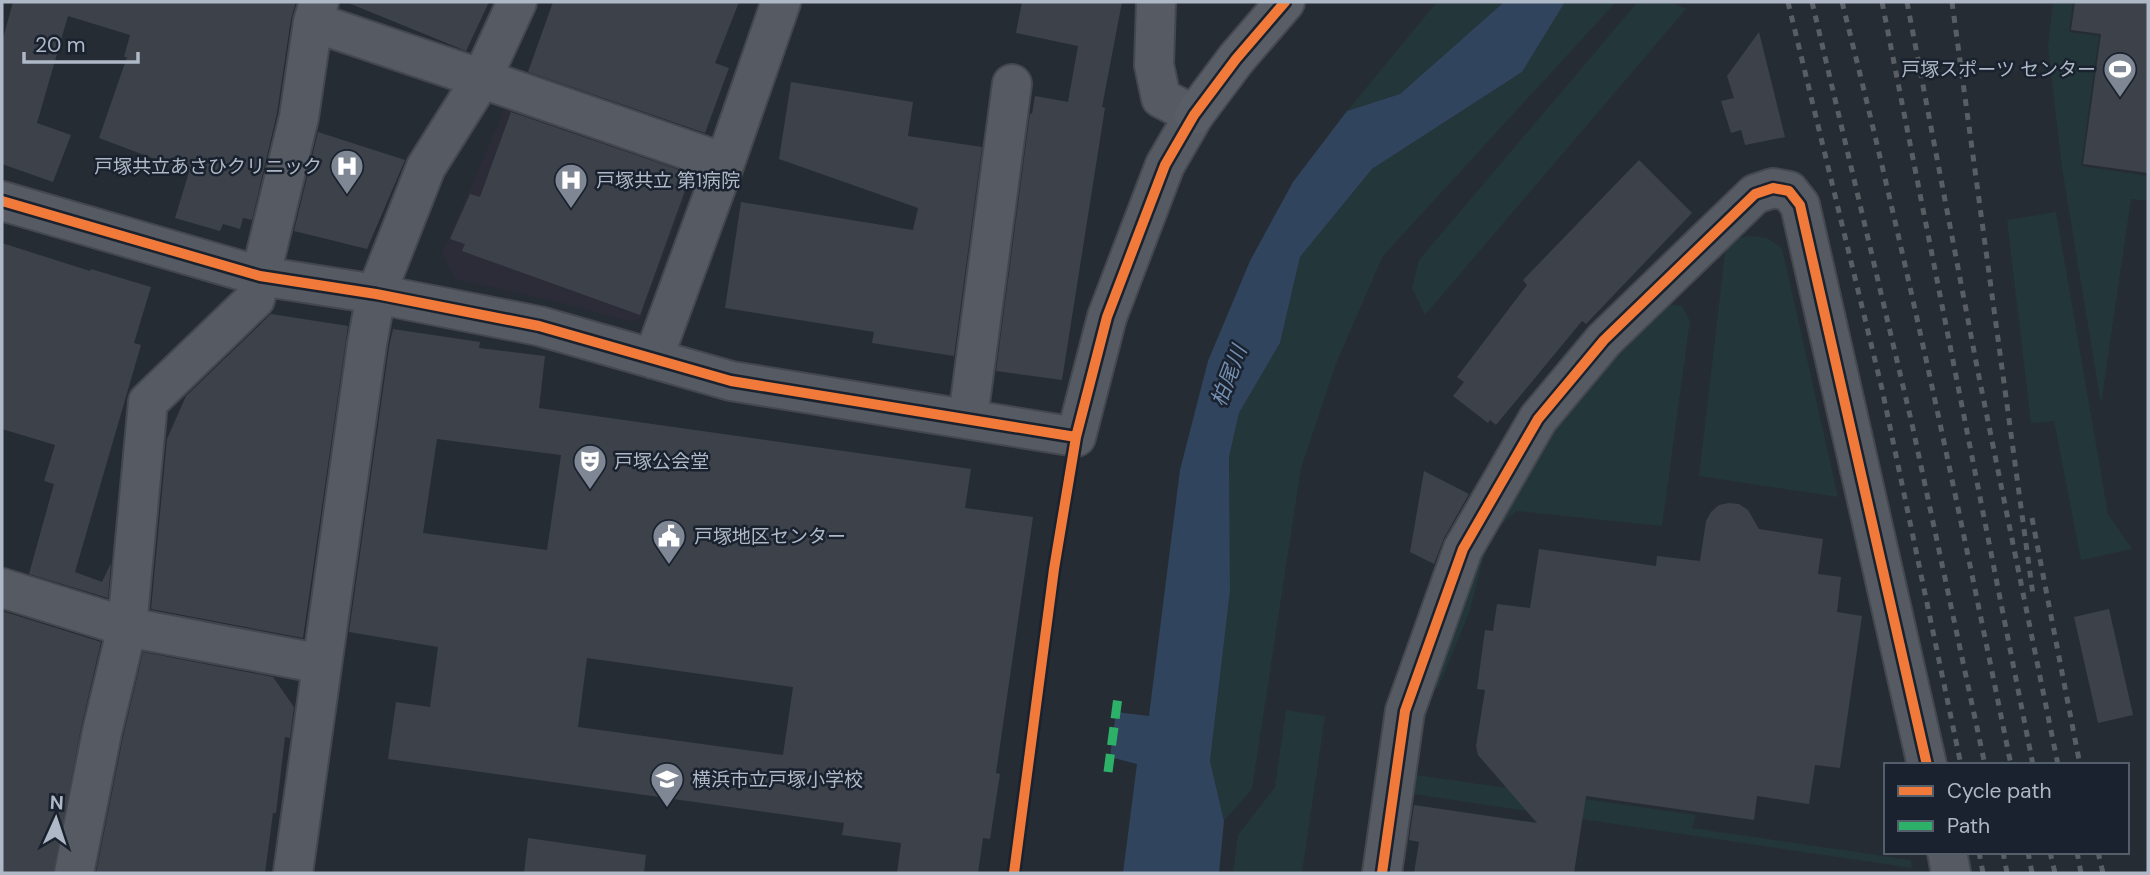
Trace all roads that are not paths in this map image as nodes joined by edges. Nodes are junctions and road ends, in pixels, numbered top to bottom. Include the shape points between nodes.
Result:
1 (517, 2) edge
2 (781, 2) edge
3 (1156, 2) edge
4 (1285, 2) edge
5 (316, 12) edge
6 (482, 78) junction
7 (1012, 84) dead end
8 (1194, 114) junction
9 (725, 163) junction
10 (2, 201) edge
11 (260, 276) junction
12 (376, 294) junction
13 (653, 359) junction
14 (968, 418) junction
15 (2, 588) edge
16 (127, 627) junction
17 (322, 664) junction
18 (1927, 763) edge
19 (1947, 854) edge
20 (75, 873) edge
21 (293, 873) edge
22 (1382, 873) edge
23 (1951, 873) edge

1 - 6 street
2 - 9 street
3 - 8 street via 1154,65 1161,98
4 - 8 street
5 - 6 street
5 - 11 street via 299,117
6 - 9 street
6 - 12 street via 426,167
7 - 14 street
8 - 14 street via 1166,165 1107,317 1076,437
9 - 13 street
10 - 11 street
11 - 12 street
11 - 16 street via 255,299 149,402
12 - 13 street via 539,326
12 - 17 street
13 - 14 street via 731,381
15 - 16 street
16 - 17 street
16 - 20 street
17 - 21 street
18 - 22 street via 1803,216 1789,191 1773,188 1755,194 1604,340 1538,419 1463,549 1405,711
19 - 23 street

